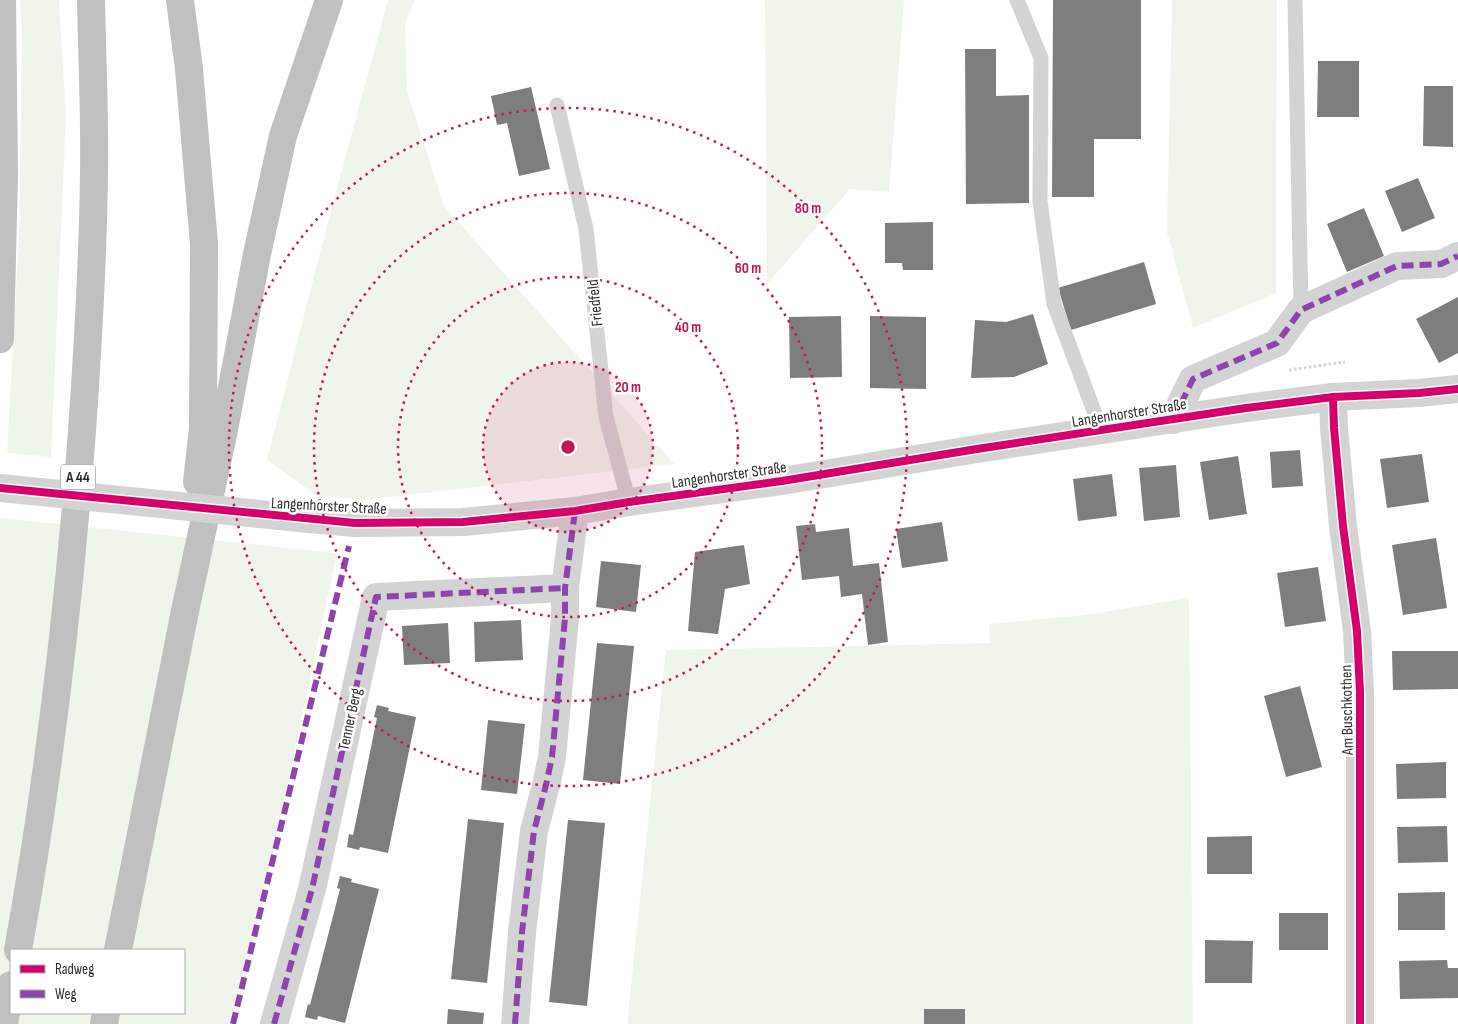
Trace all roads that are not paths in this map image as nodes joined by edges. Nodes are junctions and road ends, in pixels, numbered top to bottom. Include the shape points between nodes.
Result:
1 (2, 0) edge
2 (91, 0) edge
3 (180, 0) edge
4 (329, 0) edge
5 (1017, 0) edge
6 (1295, 1) dead end
7 (557, 105) dead end
8 (1458, 256) edge
9 (1301, 310) junction
10 (0, 338) edge
11 (1458, 389) edge
12 (1332, 397) junction
13 (1173, 420) junction
14 (1101, 430) junction
15 (0, 488) edge
16 (629, 502) junction
17 (575, 511) junction
18 (565, 588) junction
19 (185, 610) junction
20 (18, 949) edge
21 (118, 949) edge
22 (10, 991) edge
23 (4, 1024) edge
24 (274, 1024) edge
25 (515, 1024) edge
26 (1360, 1024) edge

1 - 10 highway via 4,174
2 - 20 highway, A 44 via 94,173 88,341 75,522 33,868
3 - 19 highway via 204,244 203,428
4 - 19 highway via 283,136
5 - 14 lane, Langenhorster Straße via 1041,58 1040,200 1054,304
6 - 9 lane
7 - 16 lane, Friedfeld via 586,229 606,416
8 - 9 street, Langenhorster Straße via 1441,264 1397,266
9 - 13 street, Langenhorster Straße via 1277,343 1193,379
11 - 12 street, Langenhorster Straße
12 - 13 street, Langenhorster Straße
12 - 26 street, Am Buschkothen via 1360,683
13 - 14 street, Langenhorster Straße
14 - 16 street, Langenhorster Straße
15 - 17 street, Langenhorster Straße, bridge via 355,523 463,522
16 - 17 street, Langenhorster Straße
17 - 18 street
18 - 24 street, Tenner Berg via 376,596 312,889
18 - 25 street via 566,618 552,757 534,831
19 - 21 highway
22 - 23 highway

